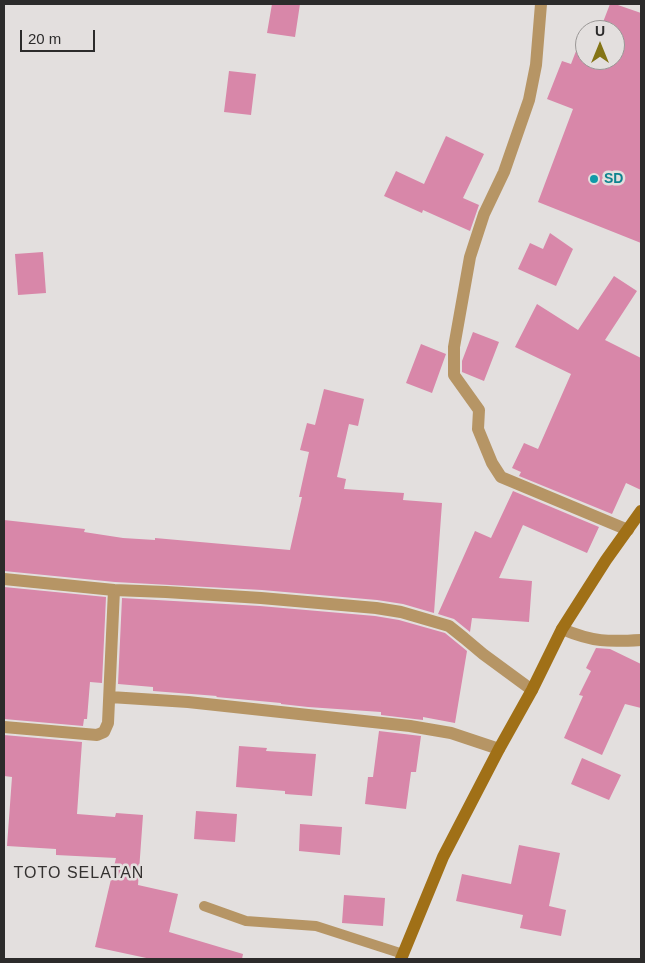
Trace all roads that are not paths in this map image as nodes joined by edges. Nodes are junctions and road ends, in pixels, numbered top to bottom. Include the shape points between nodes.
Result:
1 (541, 4) edge
2 (641, 512) edge
3 (628, 530) junction
4 (4, 579) edge
5 (114, 590) junction
6 (562, 629) junction
7 (641, 640) edge
8 (532, 690) junction
9 (110, 697) junction
10 (4, 727) edge
11 (499, 748) junction
12 (204, 906) dead end
13 (402, 957) edge

1 - 3 street via 536,65 529,100 470,257 454,347 454,376 479,410 478,429 501,477
2 - 3 main road
3 - 6 main road
4 - 5 street
5 - 8 street via 401,612 449,626
5 - 9 street
6 - 7 street via 586,638 613,642
6 - 8 main road
8 - 11 main road
9 - 10 street via 108,723 104,732 97,735
9 - 11 street via 188,702 410,726 451,733
11 - 13 main road via 443,857
12 - 13 lane via 246,921 316,926

